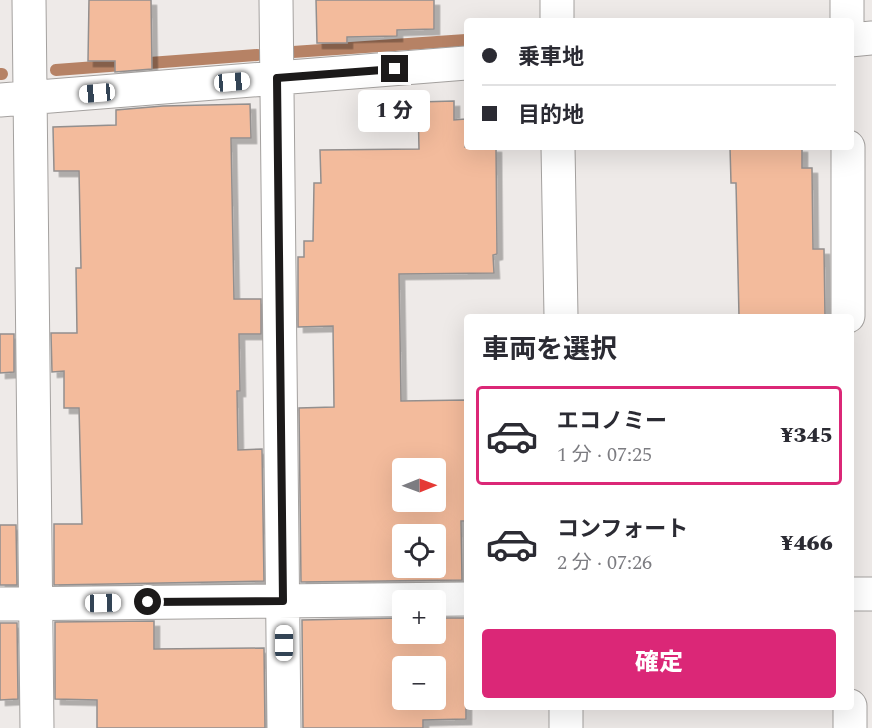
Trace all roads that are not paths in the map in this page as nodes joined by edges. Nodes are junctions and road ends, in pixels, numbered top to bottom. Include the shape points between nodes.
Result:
1 (29, 0) edge
2 (276, 0) edge
3 (557, 0) edge
4 (847, 0) edge
5 (557, 18) edge
6 (847, 18) edge
7 (872, 38) edge
8 (854, 40) edge
9 (464, 63) edge
10 (277, 78) junction
11 (15, 99) edge
12 (558, 150) edge
13 (848, 150) edge
14 (561, 314) edge
15 (848, 314) edge
16 (854, 594) edge
17 (872, 594) edge
18 (464, 599) edge
19 (283, 601) junction
20 (0, 604) edge
21 (36, 604) junction
22 (566, 710) edge
23 (850, 710) edge
24 (37, 728) edge
25 (284, 728) edge
26 (566, 728) edge
27 (850, 728) edge

1 - 11 street
2 - 10 street
3 - 5 street
4 - 6 street
7 - 8 street
9 - 10 street
10 - 11 street
10 - 19 street
11 - 21 street
12 - 14 street
13 - 15 street
16 - 17 street
18 - 19 street
19 - 21 street
19 - 25 street
20 - 21 street
21 - 24 street
22 - 26 street
23 - 27 street

